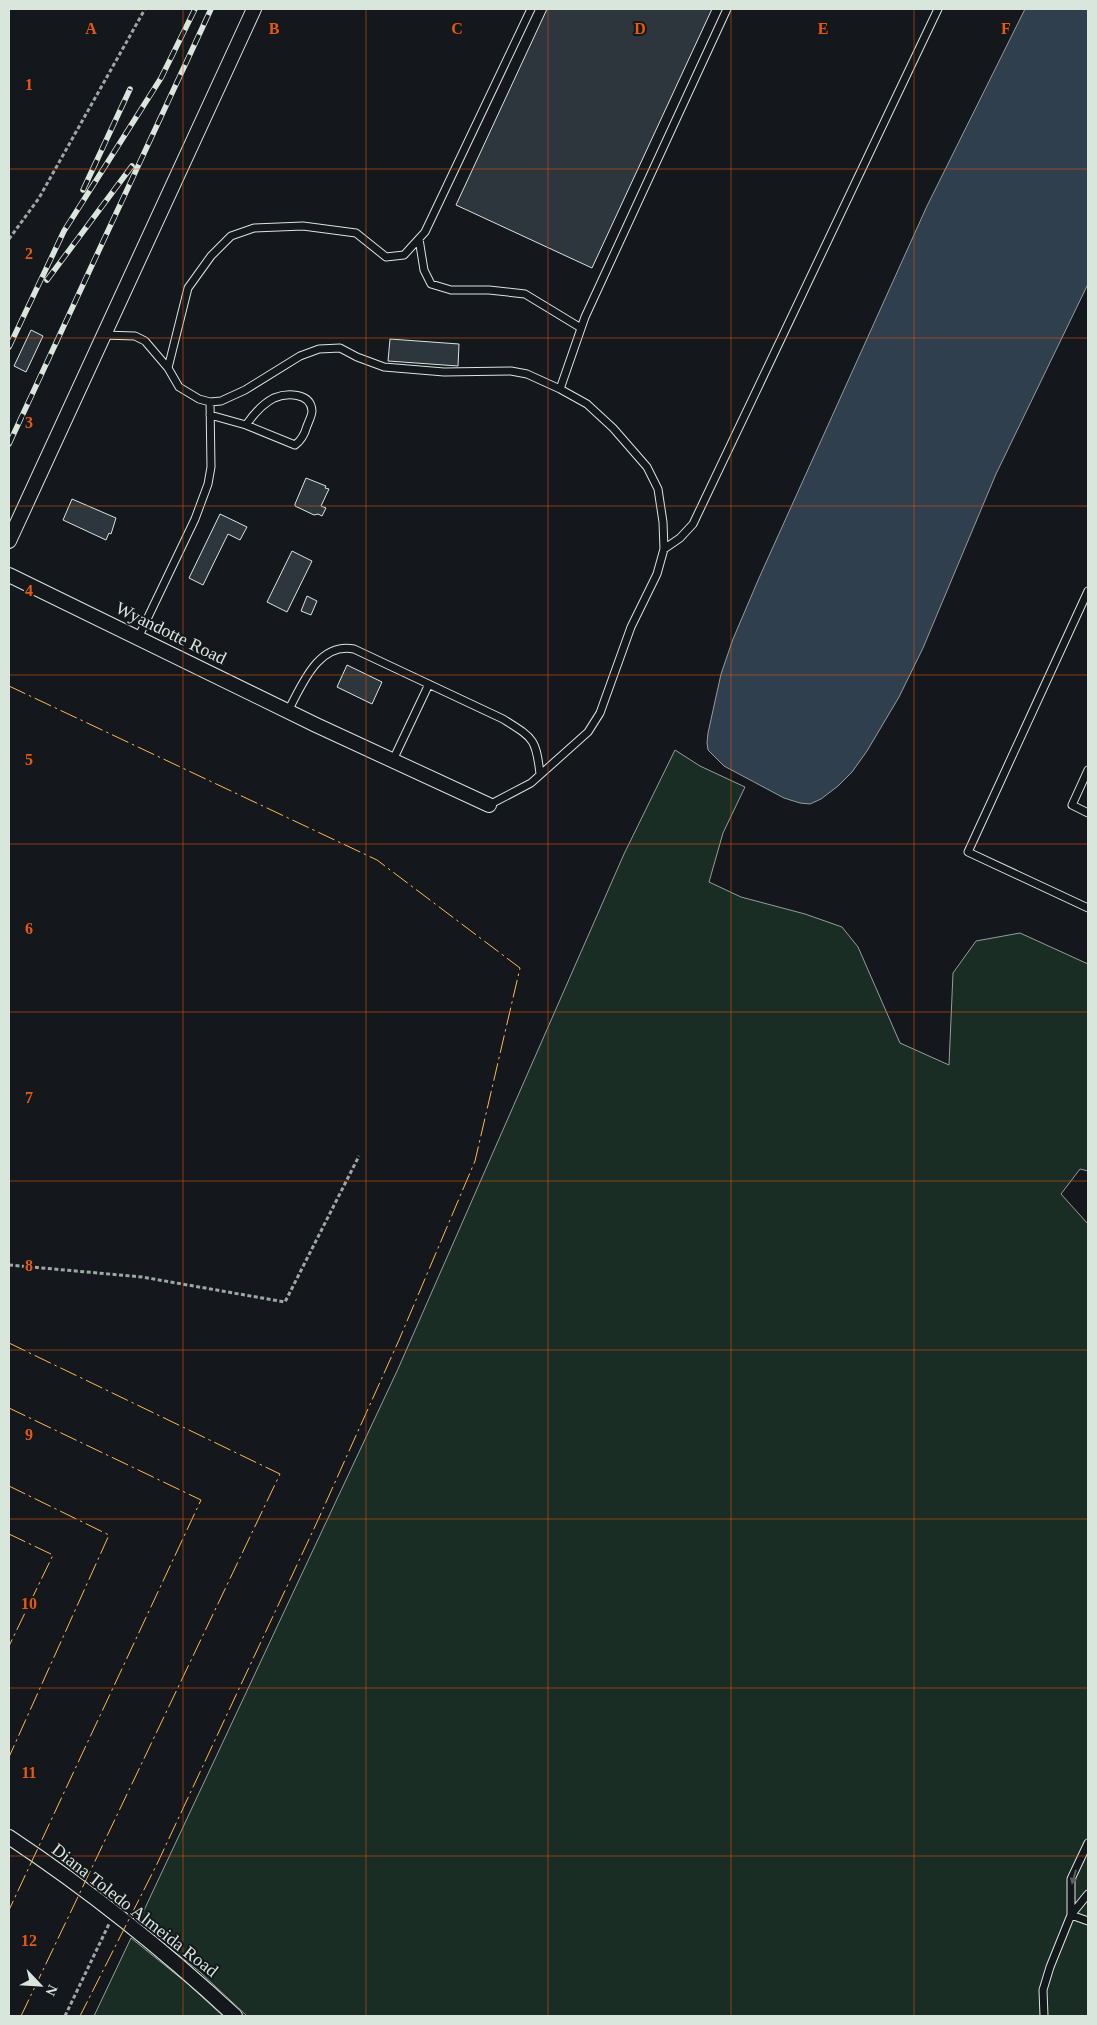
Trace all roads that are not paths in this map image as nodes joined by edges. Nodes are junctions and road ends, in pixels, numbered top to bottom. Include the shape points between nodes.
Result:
1 (254, 9) edge
2 (530, 9) edge
3 (727, 9) edge
4 (938, 9) edge
5 (419, 239) junction
6 (581, 328) junction
7 (103, 335) junction
8 (168, 368) junction
9 (560, 389) junction
10 (210, 402) junction
11 (210, 415) junction
12 (246, 425) junction
13 (9, 541) edge
14 (664, 549) junction
15 (9, 575) edge
16 (1088, 591) edge
17 (138, 638) junction
18 (429, 684) junction
19 (288, 711) junction
20 (393, 760) junction
21 (1088, 770) edge
22 (540, 774) junction
23 (489, 805) joint
24 (1088, 813) edge
25 (1088, 908) edge
26 (9, 1837) edge
27 (1088, 1843) edge
28 (1088, 1894) edge
29 (1071, 1915) junction
30 (1088, 1921) edge
31 (235, 2016) edge
32 (1044, 2016) edge

1 - 7 street
2 - 5 lane
3 - 6 lane
4 - 14 lane via 693,524
5 - 6 lane via 424,270 431,284 451,290 525,294
5 - 8 lane via 404,254 386,257 356,233 312,227 254,228 231,236 211,256 188,288
6 - 9 lane
7 - 8 lane via 135,336 145,341
7 - 13 street
8 - 10 lane via 180,387
9 - 10 lane via 527,374 384,367 340,348 319,349 300,356 245,390 221,401
9 - 14 lane via 586,404 647,466 658,489
10 - 11 lane
11 - 12 lane
11 - 17 lane via 208,484 195,519
12 - 12 lane via 295,445 304,434 312,411 310,403 290,394 273,399 253,414
14 - 22 lane via 657,574 632,627 600,713 588,732
15 - 17 street, Wyandotte Road
16 - 25 lane via 968,852
17 - 19 street, Wyandotte Road
18 - 19 lane via 344,647 329,652 311,669
18 - 20 lane
18 - 22 lane via 521,730 537,749
19 - 20 street, Wyandotte Road
20 - 23 street, Wyandotte Road
21 - 24 lane via 1072,805
22 - 23 lane
26 - 31 street, Diana Toledo Almeida Road via 63,1873 194,1978
27 -> 29 lane via 1071,1879
28 - 29 lane
29 - 30 lane
29 - 32 lane via 1043,1990

